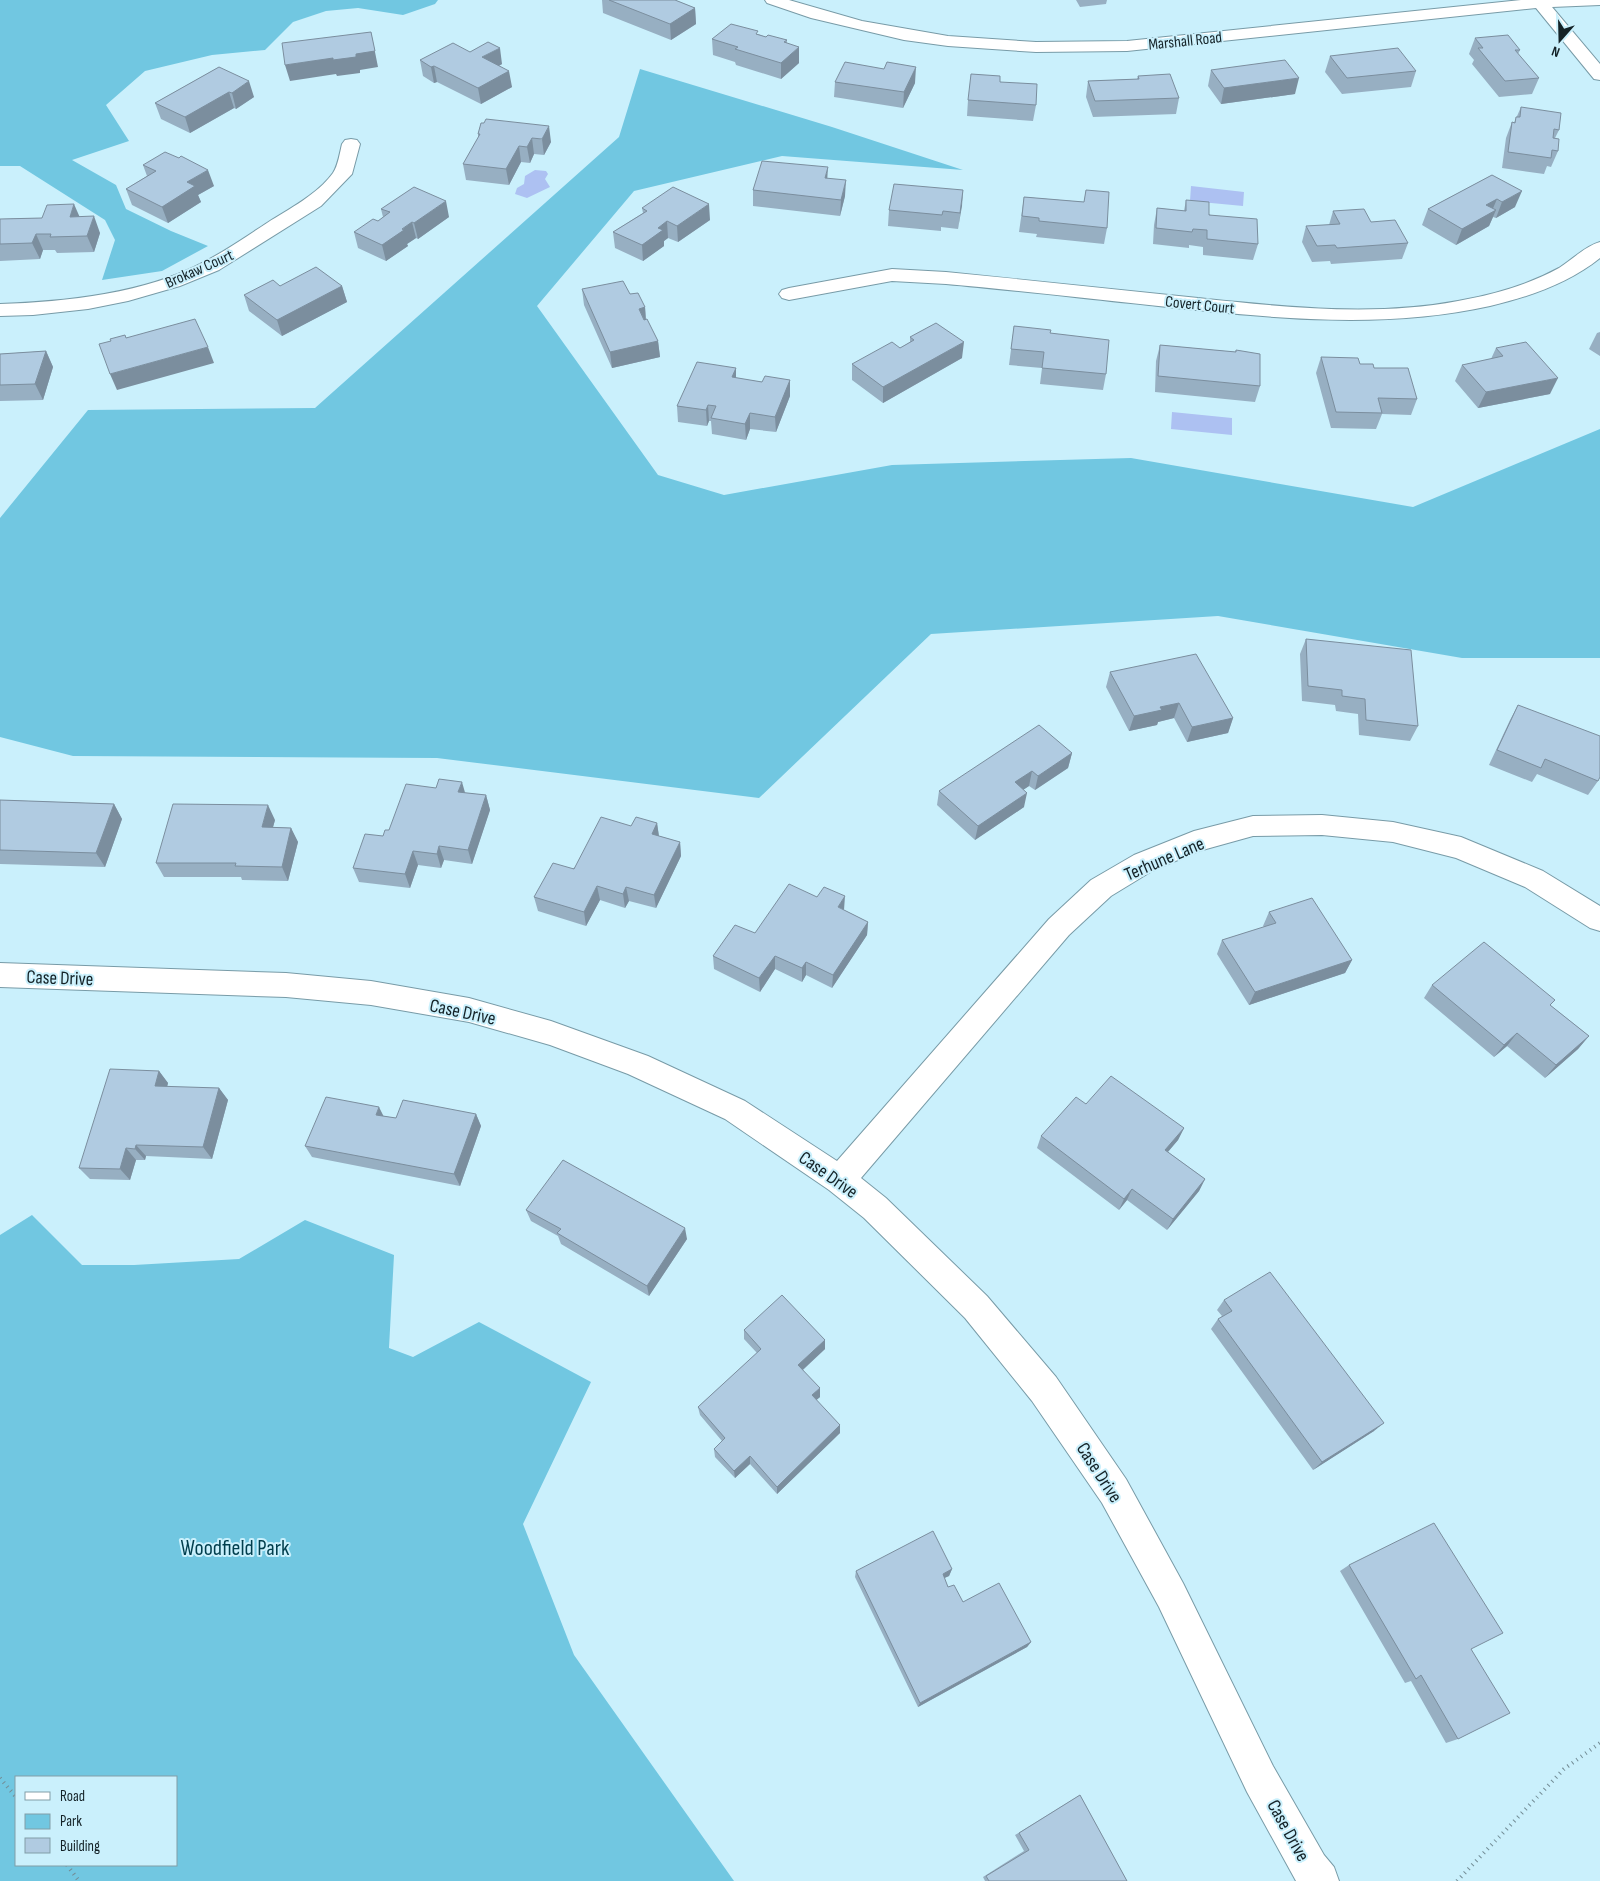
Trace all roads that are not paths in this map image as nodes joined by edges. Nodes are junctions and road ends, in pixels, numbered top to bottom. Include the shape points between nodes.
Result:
1 (773, 0) edge
2 (1600, 0) edge
3 (1540, 3) junction
4 (1600, 75) edge
5 (351, 144) dead end
6 (1600, 248) edge
7 (789, 294) dead end
8 (0, 310) edge
9 (1600, 920) edge
10 (0, 976) edge
11 (840, 1180) junction
12 (1320, 1881) edge

1 - 3 street, Marshall Road via 872,29 973,45 1025,48 1126,46
2 - 3 street, Marshall Road
3 - 4 street
5 - 8 street, Brokaw Court via 342,174 314,202 212,266 128,295 88,303
6 - 7 street, Covert Court via 1559,276 1523,292 1433,312 1374,316 1310,315 892,275
9 - 11 street, Terhune Lane via 1534,879 1461,848 1393,832 1322,825 1253,826 1194,842 1142,862 1101,888 1059,928
10 - 11 street, Case Drive via 286,985 371,993 470,1010 551,1033 638,1065 735,1110
11 - 12 street, Case Drive via 875,1208 976,1307 1044,1389 1114,1491 1171,1595 1260,1779 1310,1869

